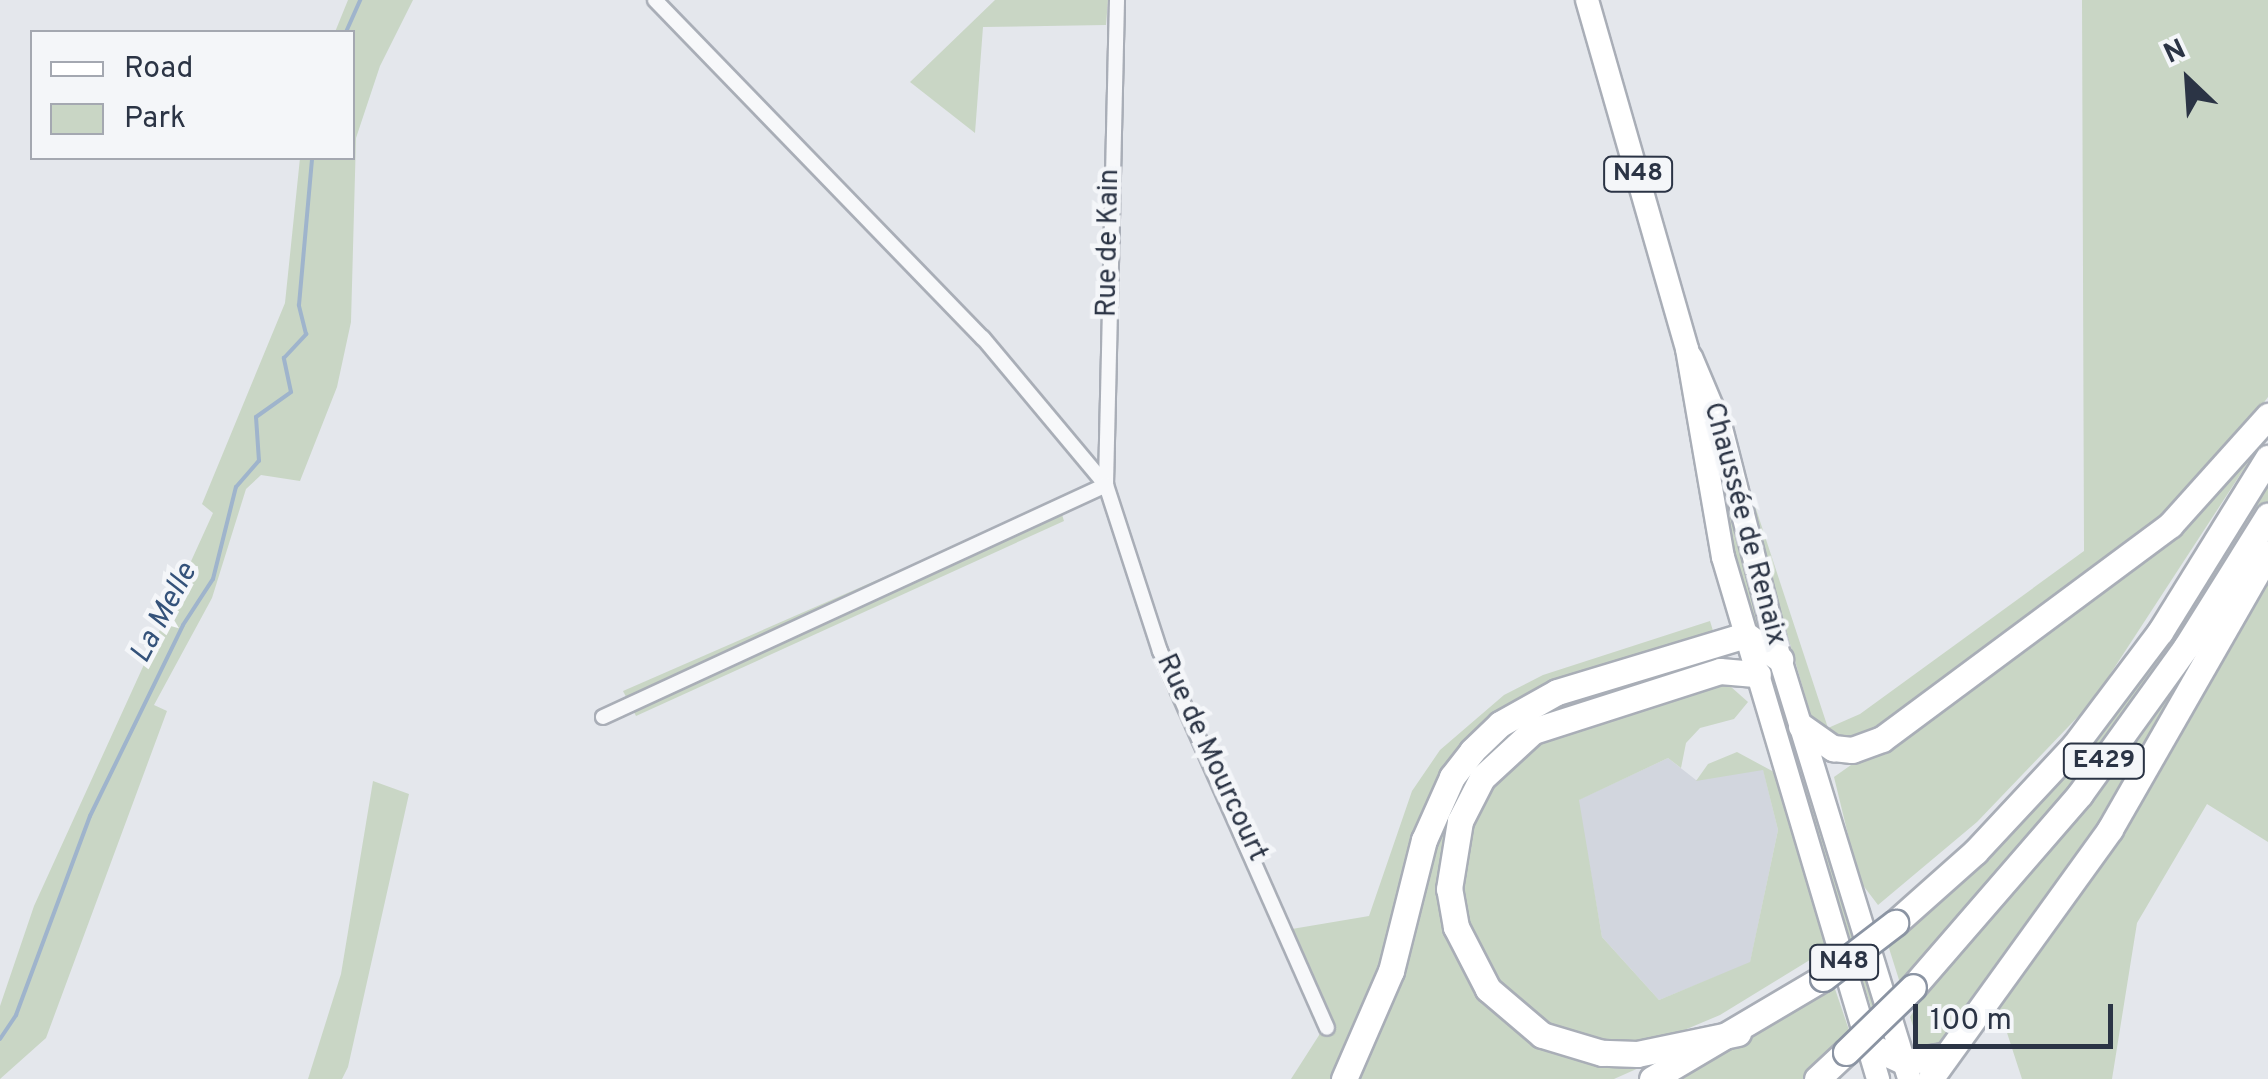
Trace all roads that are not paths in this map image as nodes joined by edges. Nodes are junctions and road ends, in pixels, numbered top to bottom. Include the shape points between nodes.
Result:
1 (654, 0) edge
2 (1117, 0) edge
3 (1587, 0) edge
4 (1688, 350) junction
5 (2268, 416) edge
6 (2268, 458) edge
7 (1106, 485) junction
8 (2268, 516) edge
9 (2268, 553) edge
10 (1746, 635) junction
11 (1780, 658) junction
12 (1758, 674) junction
13 (603, 718) dead end
14 (1800, 726) junction
15 (1327, 1028) dead end
16 (1738, 1032) junction
17 (1857, 1048) junction
18 (1942, 1056) junction
19 (1907, 1071) edge
20 (1344, 1079) edge
21 (1652, 1079) edge
22 (1817, 1079) edge
23 (1878, 1079) edge
24 (1930, 1079) edge

1 - 7 street via 983,338
2 - 7 street, Rue de Kain
3 - 4 main road, N48
4 - 10 main road, Chaussée de Renaix / N48 via 1713,518
4 - 11 main road, Chaussée de Renaix / N48 via 1721,428
5 - 14 highway via 2219,477 2146,545 1882,739 1867,747 1834,748
6 - 16 highway, E429, bridge via 2160,632 2074,746 1975,852 1895,923
7 - 13 street
7 - 15 street, Rue de Mourcourt via 1160,650
8 - 17 highway, E429, bridge via 2080,794
9 - 18 highway via 2110,828
10 - 11 highway
10 - 12 main road, Chaussée de Renaix / N48
10 - 20 highway via 1557,692 1500,724 1472,751 1424,840 1380,1004
11 - 14 main road, Chaussée de Renaix / N48
12 - 16 highway via 1720,671 1532,731 1482,778 1460,821 1449,890 1456,927 1488,989 1542,1035 1602,1053 1637,1054
12 - 17 main road, Chaussée de Renaix / N48
14 - 19 main road, Chaussée de Renaix / N48
16 - 21 highway, E429
17 - 19 highway
17 - 22 highway, E429
17 - 23 main road, Chaussée de Renaix / N48
18 - 19 highway
18 - 24 highway

